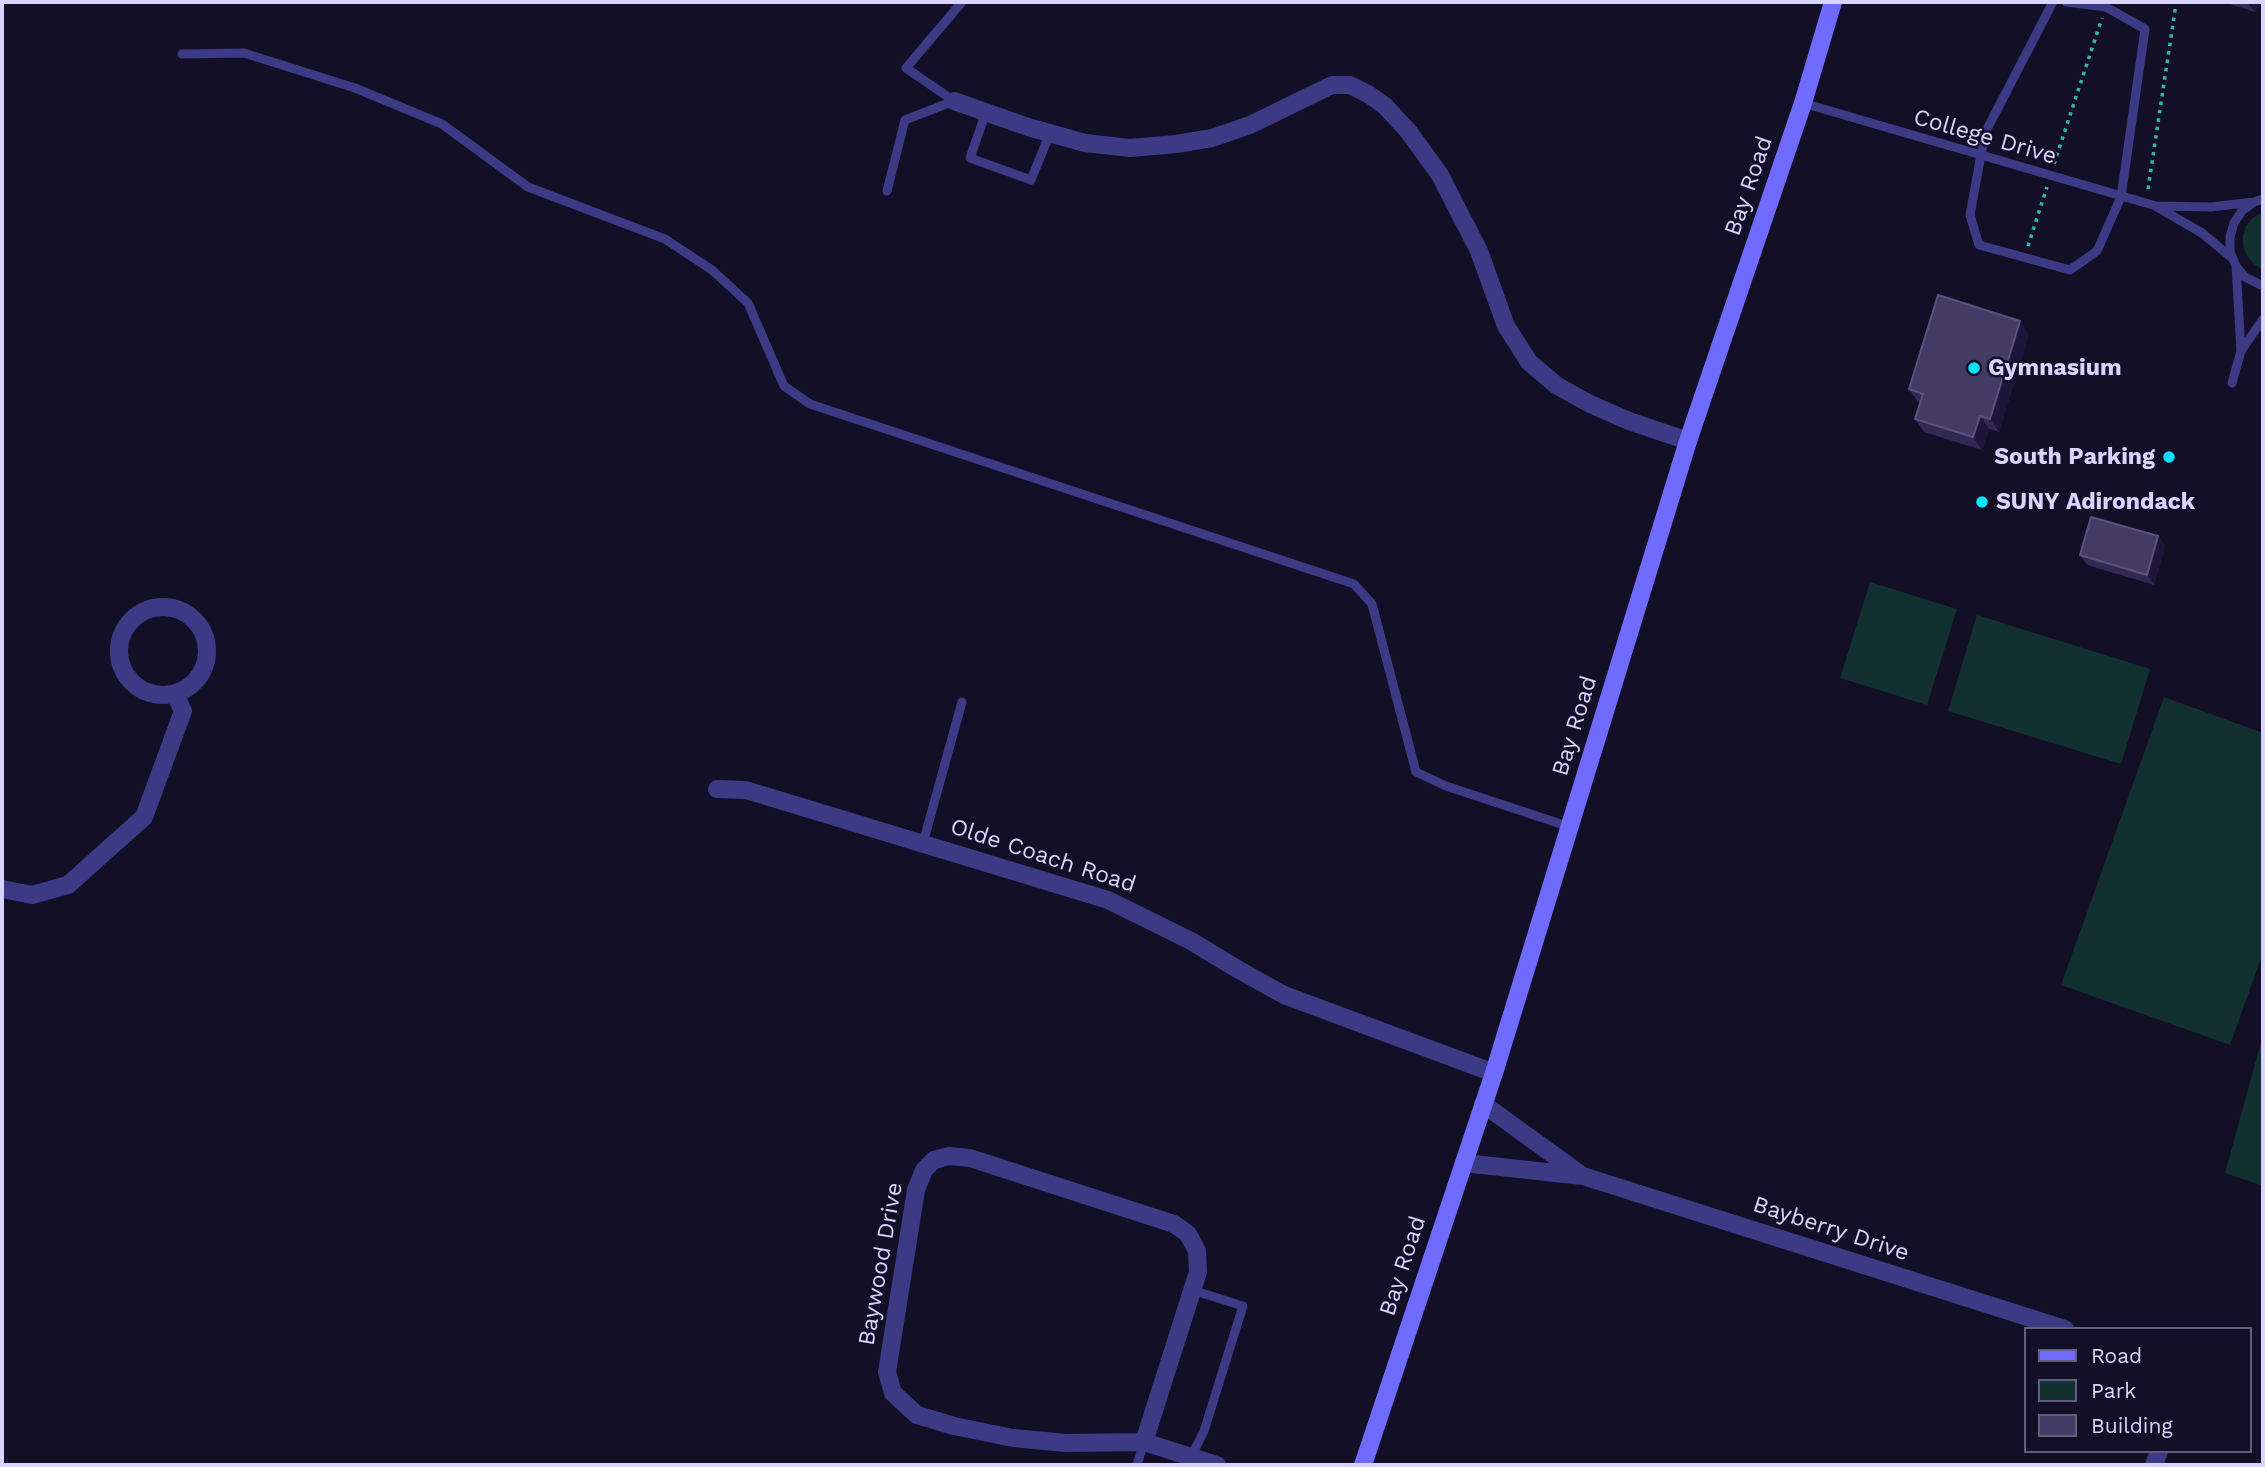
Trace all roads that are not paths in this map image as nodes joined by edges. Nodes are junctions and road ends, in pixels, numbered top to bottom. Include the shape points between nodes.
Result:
1 (962, 2) edge
2 (1833, 2) edge
3 (2053, 2) edge
4 (2066, 2) edge
5 (182, 54) dead end
6 (954, 101) junction
7 (1803, 103) junction
8 (986, 112) junction
9 (1050, 133) junction
10 (1980, 156) junction
11 (887, 191) dead end
12 (2121, 197) junction
13 (2260, 199) edge
14 (2156, 206) junction
15 (2234, 262) junction
16 (2263, 286) edge
17 (2263, 319) edge
18 (2241, 351) junction
19 (2232, 383) dead end
20 (1688, 441) junction
21 (175, 694) junction
22 (962, 702) dead end
23 (717, 789) dead end
24 (1570, 827) junction
25 (923, 843) junction
26 (2, 889) edge
27 (1494, 1073) junction
28 (1483, 1104) junction
29 (1464, 1163) junction
30 (1583, 1176) junction
31 (1192, 1290) junction
32 (2059, 1327) edge
33 (1144, 1442) junction
34 (1188, 1461) edge
35 (1137, 1465) edge
36 (1217, 1465) edge
37 (1363, 1465) edge

1 - 6 lane via 906,68
2 - 7 street, Bay Road
3 - 10 lane via 1985,134
4 - 12 lane via 2106,7 2145,29
5 - 24 lane via 244,53 355,88 442,124 528,187 665,239 712,270 748,303 784,386 810,404 1354,584 1372,604 1416,772
6 - 8 street
6 - 11 lane via 905,120
7 - 10 lane, College Drive
7 - 20 street, Bay Road
8 - 9 street
8 - 9 lane via 970,158 1031,180
9 - 20 street via 1130,148 1176,144 1212,138 1332,85 1350,85 1385,106 1440,176 1479,251 1506,326 1529,362 1556,385 1590,404
10 - 12 lane, College Drive
10 - 12 lane via 1970,215 1979,245 2070,270 2097,251
12 - 14 lane, College Drive
13 - 14 lane via 2211,207
13 - 15 lane via 2234,223 2230,237
14 - 15 lane via 2202,233
15 - 16 lane via 2245,277
15 - 18 lane
17 - 18 lane
18 - 19 lane
20 - 24 street, Bay Road
21 - 21 street via 202,674 206,640 186,613 152,608 136,616 125,629 120,663 141,690
21 - 26 street via 183,711 144,817 68,885 32,895
22 - 25 lane
23 - 25 street, Olde Coach Road via 746,790
24 - 27 street, Bay Road
25 - 27 street, Olde Coach Road via 1108,900 1284,995
27 - 28 street, Bay Road
28 - 29 street, Bay Road
28 - 30 street, Bayberry Drive
29 - 30 street, Bayberry Drive
29 - 37 street, Bay Road
30 - 32 street, Bayberry Drive
31 - 33 street, Baywood Drive
31 - 33 street, Baywood Drive via 1198,1272 1197,1251 1188,1234 1174,1224 970,1158 949,1156 934,1160 924,1170 916,1190 887,1372 893,1392 917,1415 1013,1438
31 - 34 lane via 1243,1306 1204,1431
33 - 34 street, Baywood Drive
33 - 35 lane
34 - 36 street, Baywood Drive

